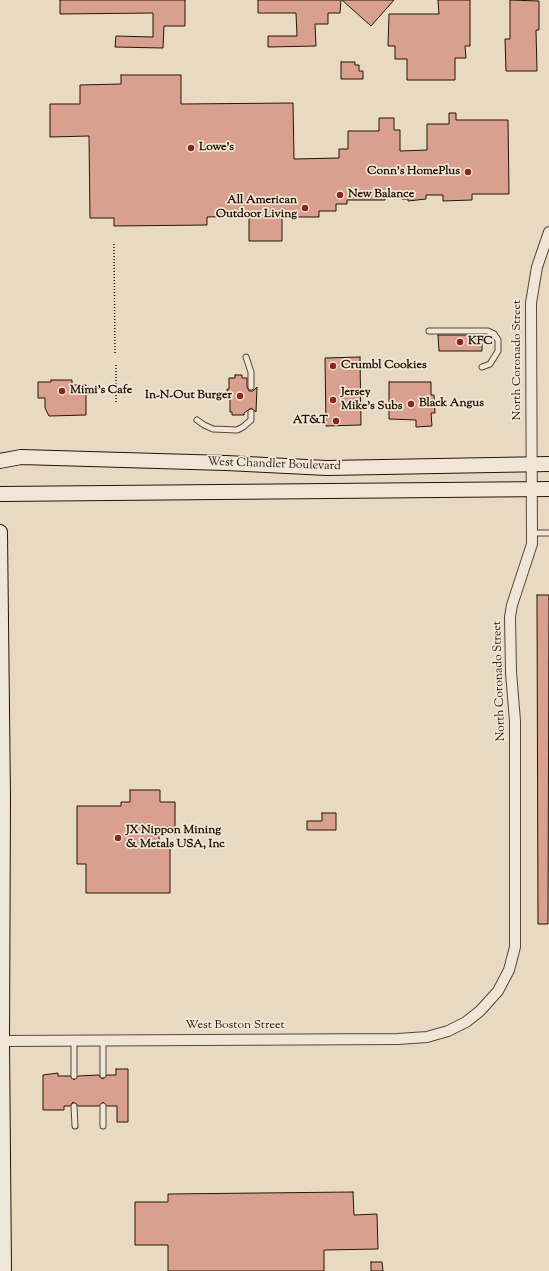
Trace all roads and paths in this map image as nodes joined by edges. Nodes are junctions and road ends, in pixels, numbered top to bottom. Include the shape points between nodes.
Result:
1 (549, 232) edge
2 (114, 244) dead end
3 (429, 331) dead end
4 (116, 354) dead end
5 (246, 358) dead end
6 (116, 365) dead end
7 (482, 367) dead end
8 (251, 387) dead end
9 (116, 403) dead end
10 (251, 412) dead end
11 (197, 420) dead end
12 (0, 461) edge
13 (532, 464) junction
14 (549, 464) edge
15 (532, 489) junction
16 (549, 489) edge
17 (0, 494) edge
18 (0, 532) edge
19 (533, 533) junction
20 (549, 533) edge
21 (466, 1022) joint
22 (74, 1040) junction
23 (103, 1040) junction
24 (2, 1041) junction
25 (103, 1074) dead end
26 (74, 1076) dead end
27 (74, 1106) dead end
28 (103, 1106) dead end
29 (74, 1126) dead end
30 (103, 1126) dead end
31 (4, 1271) edge

1 - 13 street, North Coronado Street via 536,273 531,303
2 - 4 path
3 - 7 lane via 488,331 494,334 498,340 498,351 490,364
5 - 8 lane via 251,372
6 - 9 path
10 - 11 lane via 251,420 236,430 213,429
12 - 13 main road, West Chandler Boulevard via 21,457 327,468
13 - 14 main road, West Chandler Boulevard
13 - 15 street, North Coronado Street
15 - 16 main road, West Chandler Boulevard
15 - 17 main road, West Chandler Boulevard
15 - 19 street, North Coronado Street
18 - 24 main road
19 - 20 lane
19 - 21 street, North Coronado Street via 510,617 510,667 515,721 515,947 509,970 498,991
21 - 23 street, West Boston Street via 437,1035 407,1039
22 - 23 street, West Boston Street
22 - 24 street, West Boston Street
22 - 26 lane
23 - 25 lane
24 - 31 main road
27 - 29 lane
28 - 30 lane

